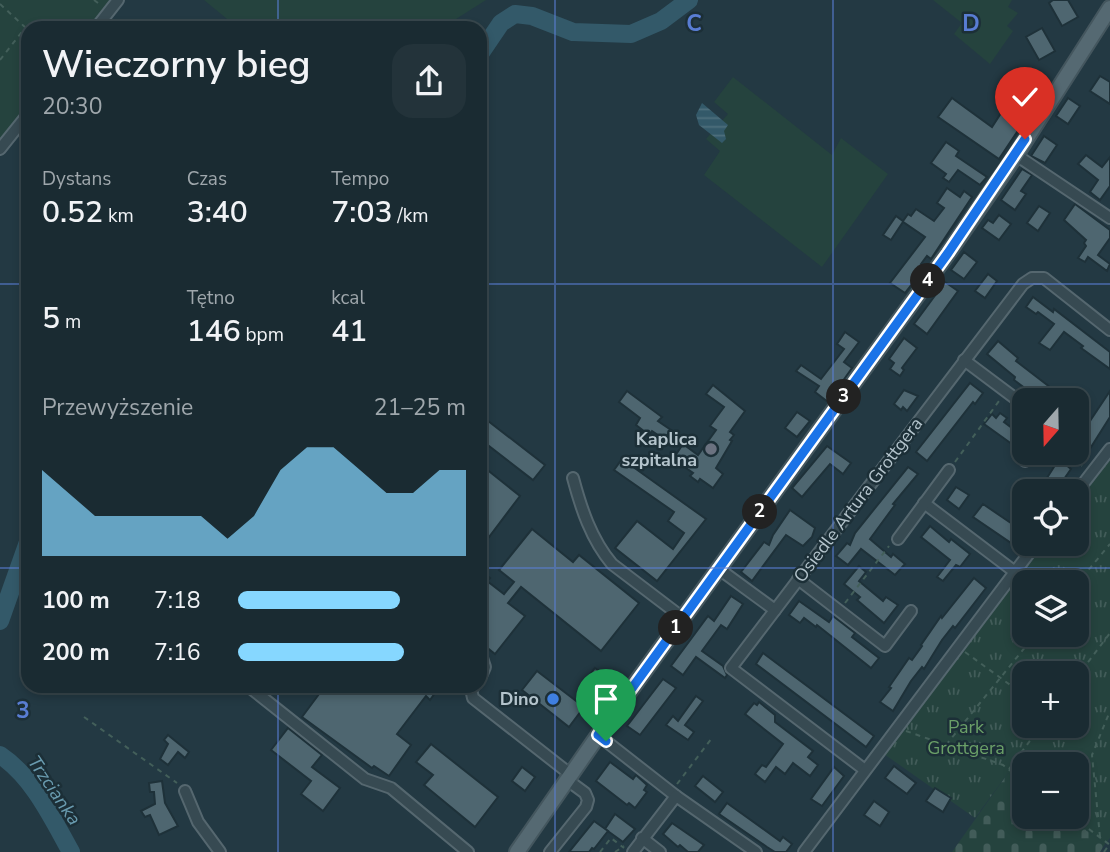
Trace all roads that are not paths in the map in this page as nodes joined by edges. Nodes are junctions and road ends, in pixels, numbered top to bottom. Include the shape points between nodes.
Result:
1 (118, 0) edge
2 (1110, 8) edge
3 (102, 21) edge
4 (21, 123) edge
5 (0, 149) edge
6 (1016, 155) junction
7 (1110, 218) edge
8 (1110, 330) edge
9 (964, 360) junction
10 (1012, 396) edge
11 (1110, 449) edge
12 (949, 470) road end
13 (573, 478) dead end
14 (1086, 479) edge
15 (924, 503) junction
16 (898, 539) road end
17 (719, 569) junction
18 (1012, 570) edge
19 (1012, 576) edge
20 (798, 579) junction
21 (775, 610) junction
22 (911, 611) dead end
23 (683, 618) junction
24 (257, 693) edge
25 (472, 693) edge
26 (598, 735) junction
27 (865, 770) junction
28 (568, 777) junction
29 (184, 791) road end
30 (673, 794) junction
31 (642, 838) junction
32 (741, 842) junction
33 (220, 852) edge
34 (468, 852) edge
35 (517, 852) edge
36 (550, 852) edge
37 (633, 852) edge
38 (660, 852) edge
39 (734, 852) edge
40 (756, 852) edge
41 (804, 852) edge

1 - 3 street
2 - 6 main road
4 - 5 street
6 - 7 street
6 - 17 main road
8 - 9 street, Osiedle Artura Grottgera via 1044,278 1032,278
9 - 10 street
9 - 20 street, Osiedle Artura Grottgera
11 - 14 street
12 - 15 street
13 - 23 street via 584,517 604,555
15 - 16 street
15 - 18 street
17 - 21 street
17 - 23 main road
19 - 27 street
20 - 21 street, Osiedle Artura Grottgera
20 - 22 street via 885,646
21 - 27 street, Osiedle Artura Grottgera via 732,668
23 - 26 main road
24 - 34 street via 365,779 391,788
25 - 28 street
26 - 28 main road
26 - 30 street
27 - 41 street
28 - 35 main road
28 - 36 street via 588,800
29 - 33 street via 198,822
30 - 31 street
30 - 32 street
31 - 37 street
31 - 38 street
32 - 39 street
32 - 40 street

